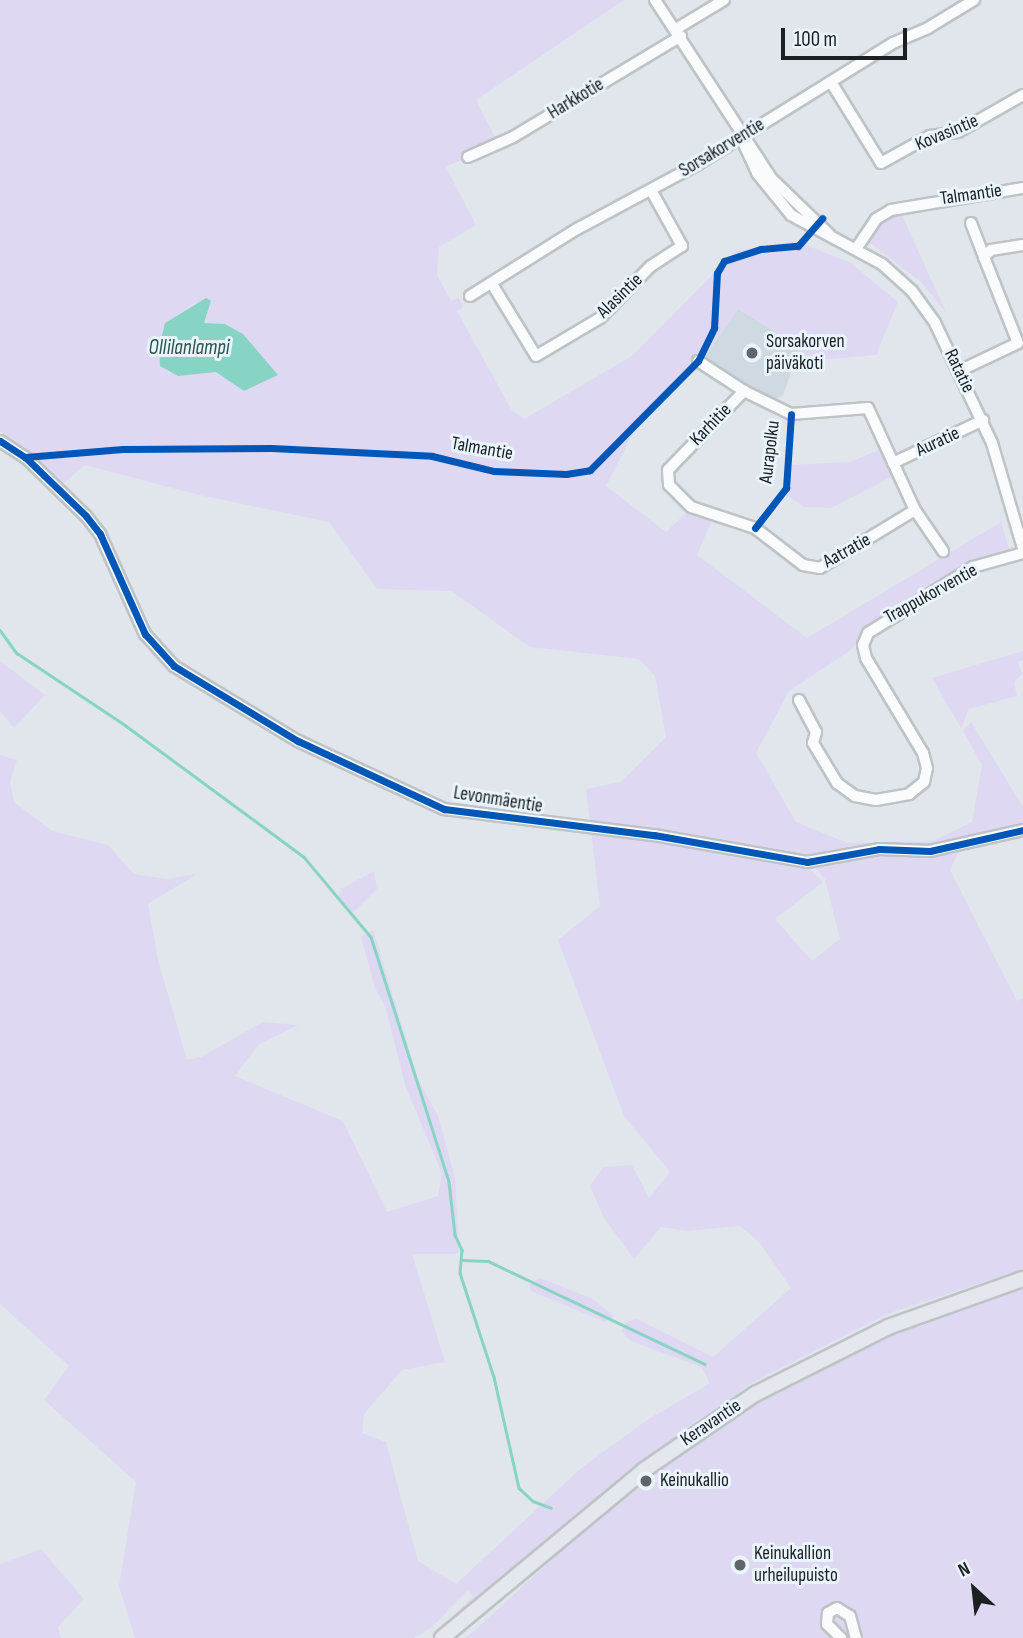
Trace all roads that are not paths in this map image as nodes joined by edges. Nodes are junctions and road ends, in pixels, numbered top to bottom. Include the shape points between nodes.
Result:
1 (655, 0) edge
2 (724, 0) edge
3 (974, 0) edge
4 (678, 32) junction
5 (831, 82) junction
6 (1023, 95) edge
7 (741, 138) junction
8 (468, 157) dead end
9 (1023, 188) edge
10 (651, 190) junction
11 (971, 223) dead end
12 (1023, 246) edge
13 (856, 249) junction
14 (984, 257) junction
15 (492, 284) junction
16 (470, 296) dead end
17 (1021, 344) edge
18 (698, 361) dead end
19 (959, 371) junction
20 (744, 390) junction
21 (983, 421) junction
22 (0, 441) edge
23 (894, 463) junction
24 (666, 477) joint
25 (915, 510) junction
26 (1023, 550) edge
27 (943, 551) dead end
28 (799, 701) dead end
29 (1023, 830) edge
30 (1023, 1279) edge
31 (442, 1638) edge
32 (841, 1638) edge
33 (856, 1638) edge

1 - 4 street, Ratatie
2 - 4 street, Harkkotie
3 - 5 street, Sorsakorventie
4 - 7 street, Ratatie
4 - 8 street, Harkkotie via 513,137
5 - 6 street, Kovasintie via 881,163 930,136 958,132
5 - 7 street, Sorsakorventie
7 - 10 street, Sorsakorventie
7 - 13 street, Ratatie via 757,173 778,201 814,230
9 - 13 street, Talmantie via 891,210 876,219
10 - 15 street, Sorsakorventie via 630,197
10 - 15 street, Alasintie via 682,246 651,266 600,318 579,331 536,356
11 - 14 street
12 - 14 street via 991,250
13 - 19 street, Ratatie via 912,290
14 - 17 street
15 - 16 street, Sorsakorventie
17 - 19 street
18 - 20 street
19 - 21 street, Ratatie
20 - 23 street, Karhitie via 791,414 868,408
20 - 24 street, Karhitie
21 - 23 street, Auratie
21 - 26 street, Ratatie
22 - 29 street, Levonmäentie via 25,457 100,534 145,634 174,666 298,741 444,808 654,835 807,862 879,849 930,851
23 - 25 street
24 - 25 street, Aatratie via 691,507 755,528 803,565 820,569
25 - 27 street
26 - 28 street, Trappukorventie via 972,567 868,633 863,645 866,658 923,753 924,782 894,799 855,796 837,783 813,743 816,732
30 - 31 main road, Keravantie via 888,1327 755,1394 644,1470
32 - 33 street via 827,1624 828,1613 837,1608 850,1616

